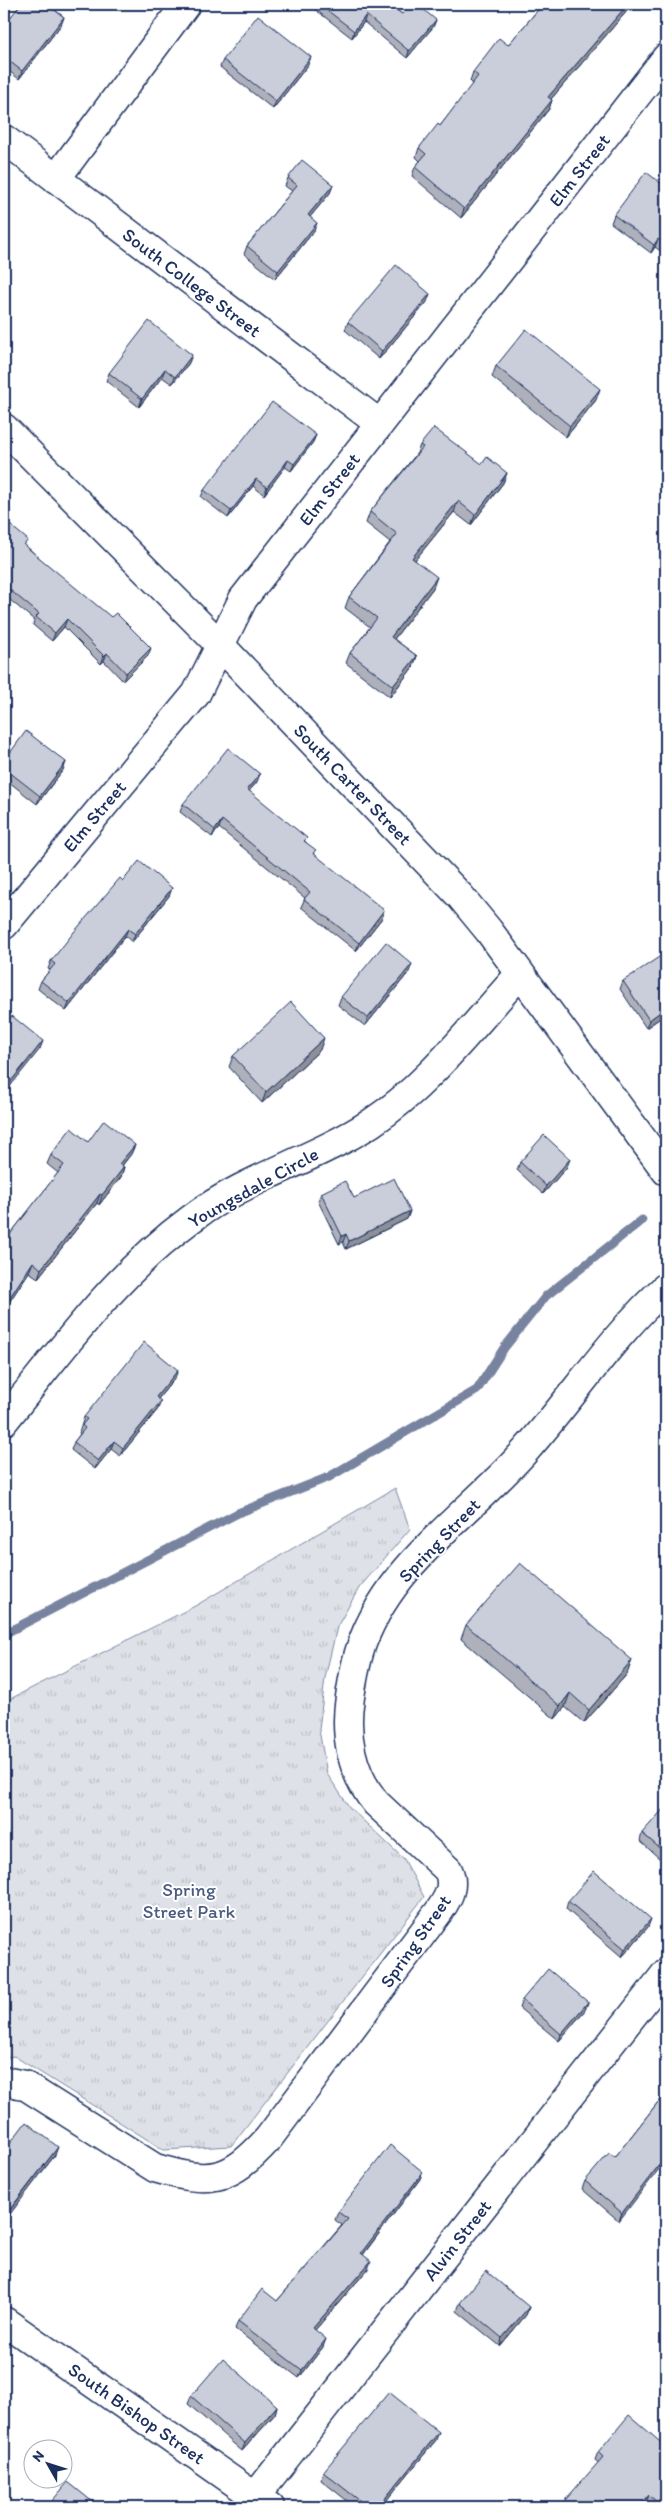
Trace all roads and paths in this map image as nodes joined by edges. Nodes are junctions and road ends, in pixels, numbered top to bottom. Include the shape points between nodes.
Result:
1 (186, 4) edge
2 (666, 58) edge
3 (4, 139) edge
4 (56, 179) junction
5 (380, 424) junction
6 (4, 428) edge
7 (219, 644) junction
8 (4, 925) edge
9 (520, 974) junction
10 (666, 1171) edge
11 (666, 1286) edge
12 (4, 1421) edge
13 (666, 1973) edge
14 (4, 2080) edge
15 (4, 2321) edge
16 (258, 2504) edge

1 - 4 street
2 - 5 street, Elm Street
3 - 4 street, South College Street
4 - 5 street, South College Street
5 - 7 street, Elm Street via 242,599
6 - 7 street, South Carter Street
7 - 8 street, Elm Street via 196,694
7 - 9 street, South Carter Street via 427,860 489,931
9 - 10 street, South Carter Street
9 - 12 street, Youngsdale Circle via 414,1090 391,1109 344,1138 218,1202 192,1218 144,1258 100,1302
11 - 14 street, Spring Street via 621,1332 526,1451 412,1564 383,1602 371,1624 355,1666 348,1710 354,1765 366,1792 448,1870 451,1888 440,1910 268,2139 248,2160 228,2174 202,2178 179,2175 155,2168 24,2085
13 - 16 street, Alvin Street
15 - 16 street, South Bishop Street

